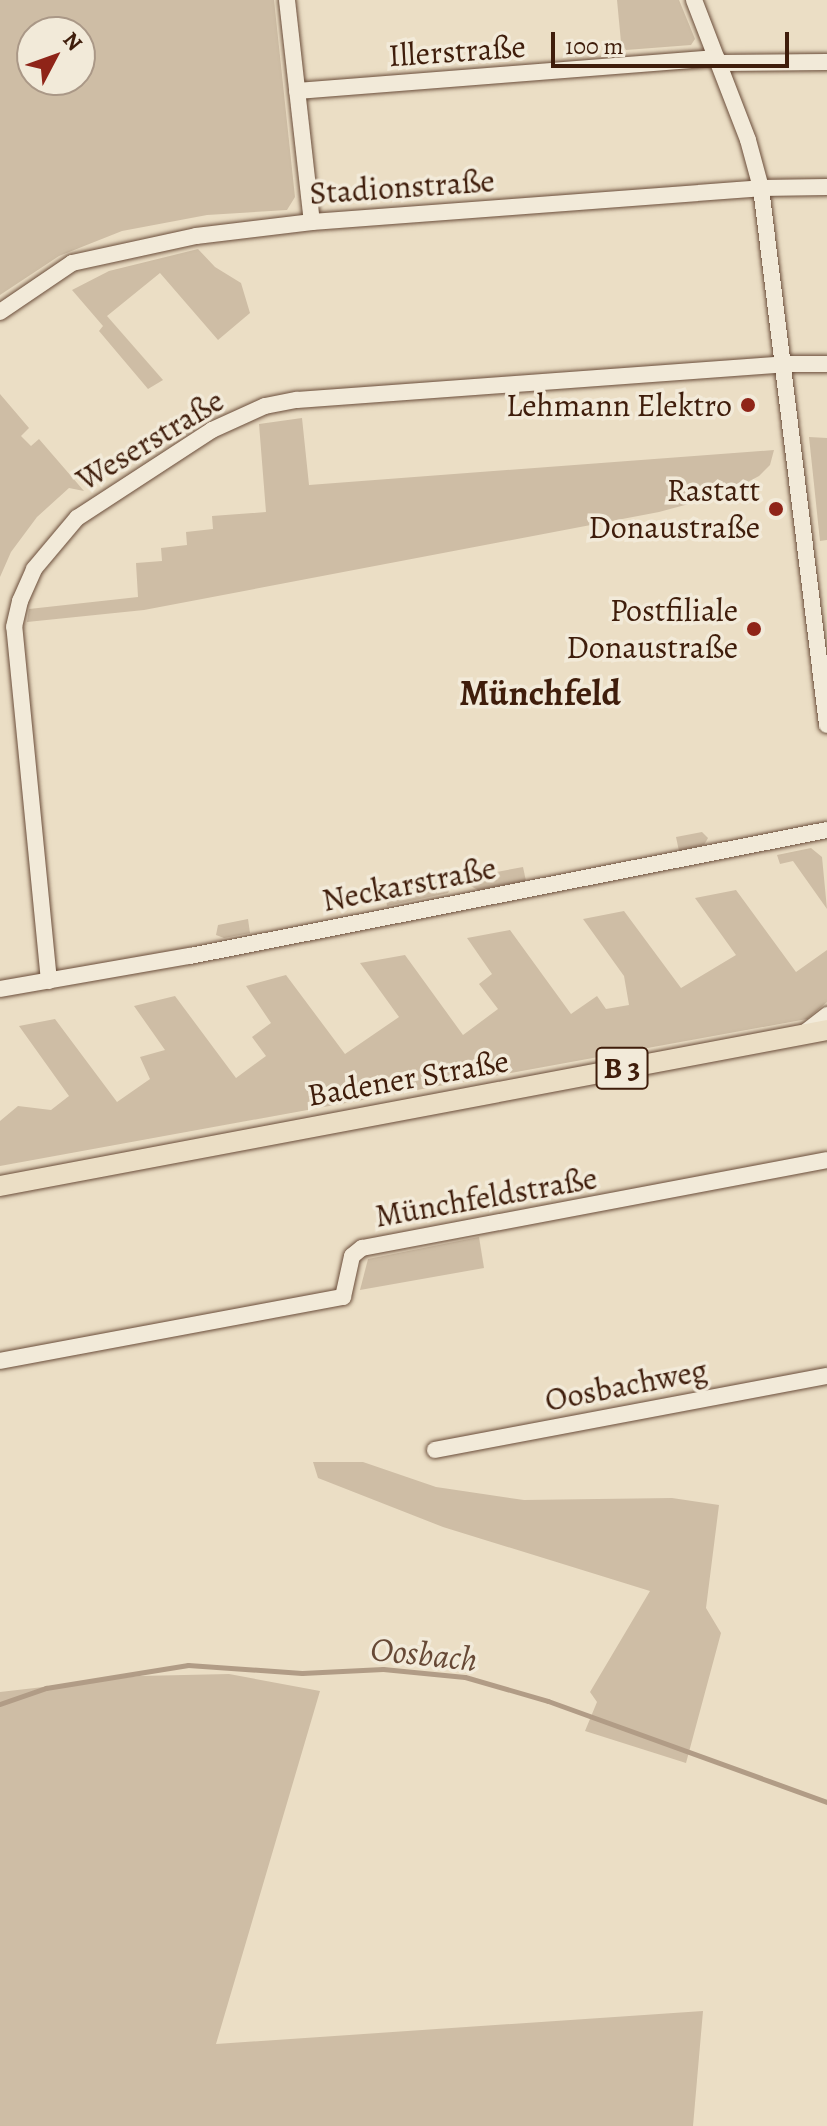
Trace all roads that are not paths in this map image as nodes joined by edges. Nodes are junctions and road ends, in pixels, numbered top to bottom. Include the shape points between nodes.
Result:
1 (287, 0) edge
2 (694, 0) edge
3 (718, 60) junction
4 (827, 62) edge
5 (297, 91) junction
6 (827, 187) edge
7 (761, 188) junction
8 (312, 222) junction
9 (0, 312) edge
10 (782, 364) junction
11 (827, 364) edge
12 (820, 630) edge
13 (827, 725) edge
14 (827, 830) edge
15 (49, 981) junction
16 (0, 989) edge
17 (827, 1015) edge
18 (827, 1030) edge
19 (802, 1035) junction
20 (827, 1160) edge
21 (0, 1186) edge
22 (0, 1361) edge
23 (827, 1376) edge
24 (435, 1450) dead end

1 - 5 street
2 - 3 street
3 - 4 street, Illerstraße
3 - 5 street, Illerstraße
3 - 7 street
5 - 8 street
6 - 7 street, Stadionstraße
7 - 8 street, Stadionstraße
7 - 10 street
8 - 9 street, Stadionstraße via 196,236 72,263
10 - 11 street, Weserstraße
10 - 12 street
10 - 15 street, Weserstraße via 265,406 212,430 77,518 34,569 14,627
12 - 13 street
14 - 15 street, Neckarstraße
15 - 16 street, Neckarstraße
17 - 19 street
18 - 19 main road, Badener Straße / B 3
19 - 21 main road, Badener Straße / B 3
20 - 22 street, Münchfeldstraße via 362,1248 352,1256 343,1297
23 - 24 street, Oosbachweg

